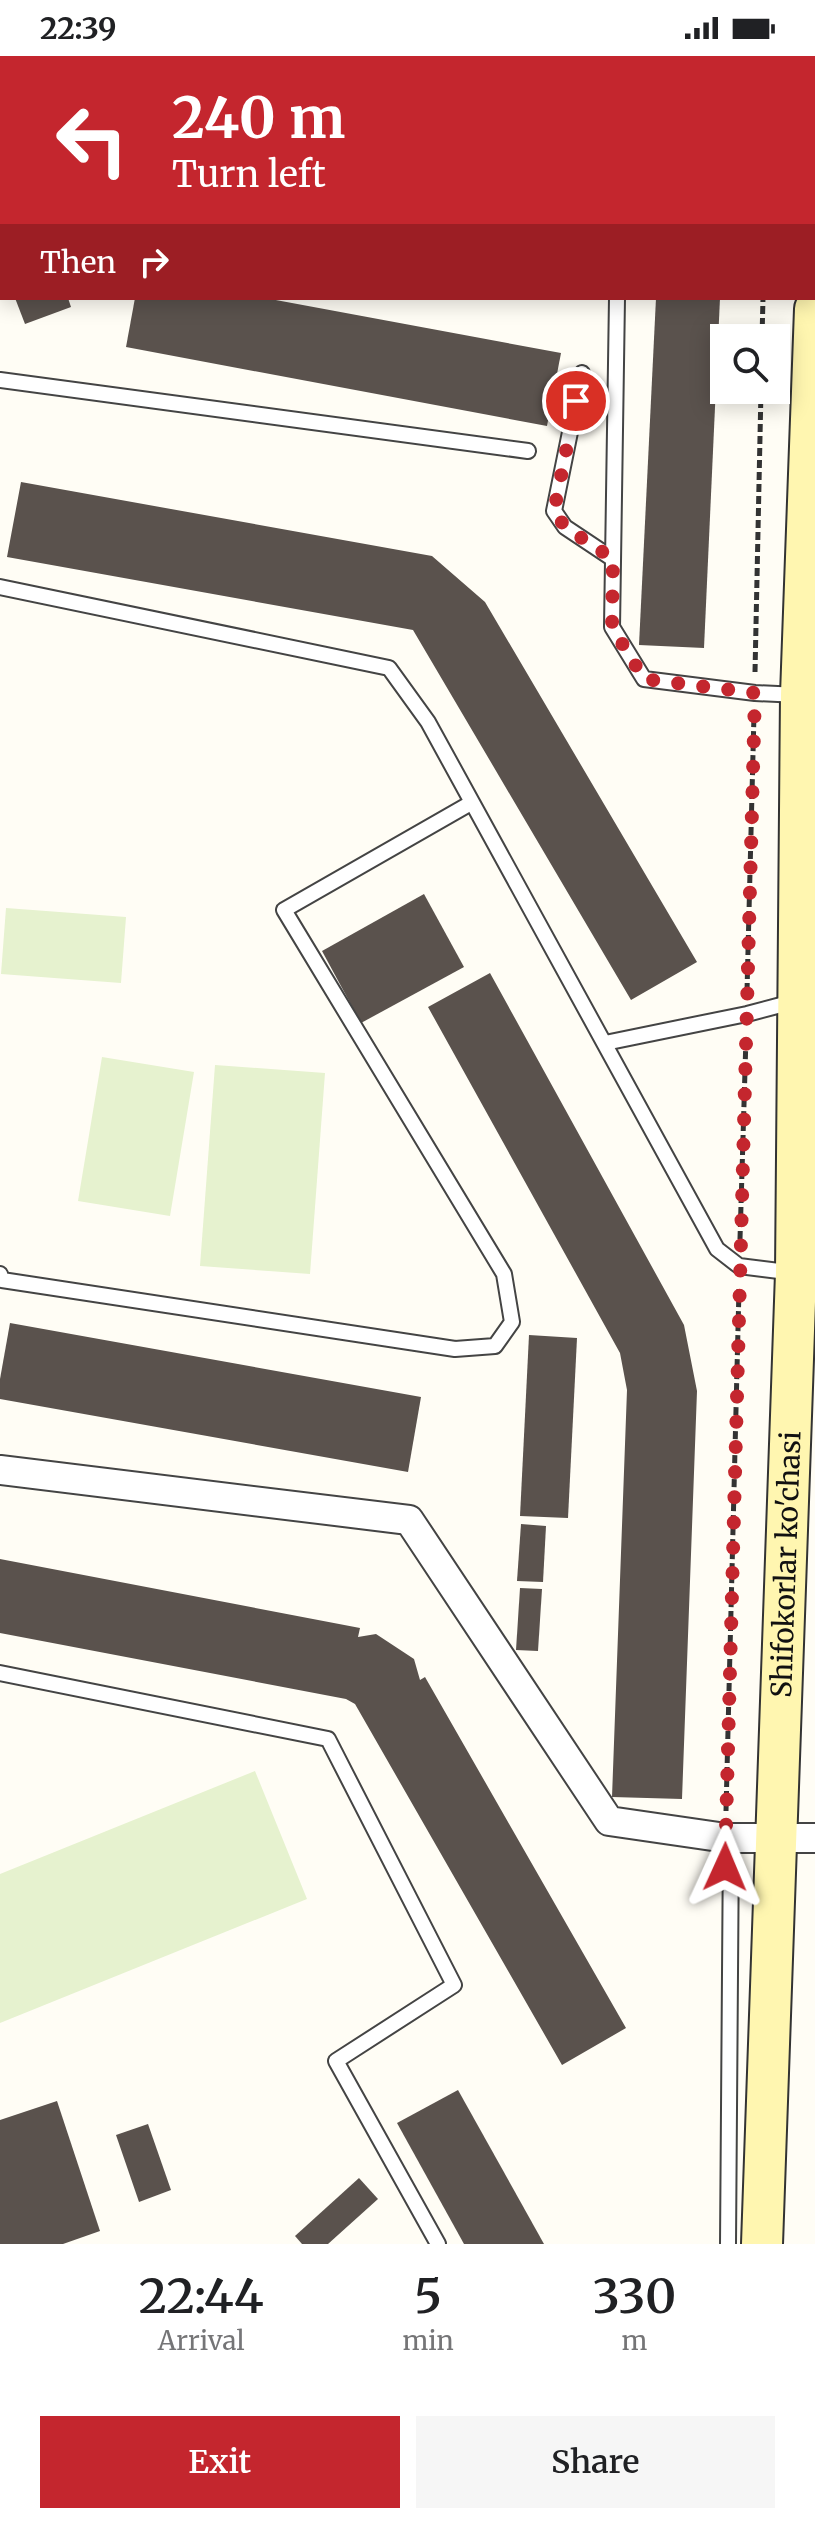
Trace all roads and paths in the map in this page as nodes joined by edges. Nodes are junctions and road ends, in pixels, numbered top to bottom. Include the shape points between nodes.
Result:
1 (617, 300) edge
2 (763, 300) edge
3 (815, 309) edge
4 (762, 324) edge
5 (582, 373) dead end
6 (0, 380) edge
7 (761, 404) edge
8 (528, 451) dead end
9 (613, 559) junction
10 (0, 587) edge
11 (755, 693) junction
12 (808, 695) edge
13 (471, 803) junction
14 (798, 1001) junction
15 (747, 1014) junction
16 (605, 1043) junction
17 (739, 1266) junction
18 (805, 1273) edge
19 (0, 1274) edge
20 (0, 1470) edge
21 (0, 1673) edge
22 (728, 1838) junction
23 (776, 1838) junction
24 (815, 1838) edge
25 (438, 2244) edge
26 (728, 2244) edge
27 (762, 2244) edge

1 - 9 lane
2 - 4 path
3 - 12 main road, Shifokorlar ko'chasi
5 - 9 lane via 554,511 565,527
6 - 8 lane
7 - 11 path
9 - 11 lane via 612,627 644,679
10 - 13 lane via 389,668 428,722
11 - 12 lane
11 - 15 path
12 - 14 main road, Shifokorlar ko'chasi
13 - 16 lane
13 - 19 lane via 284,910 504,1274 512,1322 495,1346 455,1349 2,1280
14 - 15 lane
14 - 18 main road, Shifokorlar ko'chasi
15 - 16 lane
15 - 17 path
16 - 17 lane via 717,1249
17 - 18 lane
17 - 22 path
18 - 23 main road, Shifokorlar ko'chasi
20 - 22 street via 409,1520 609,1821
21 - 25 lane via 328,1739 454,1985 336,2061
22 - 23 street
22 - 26 lane
23 - 24 street
23 - 27 main road, Shifokorlar ko'chasi

